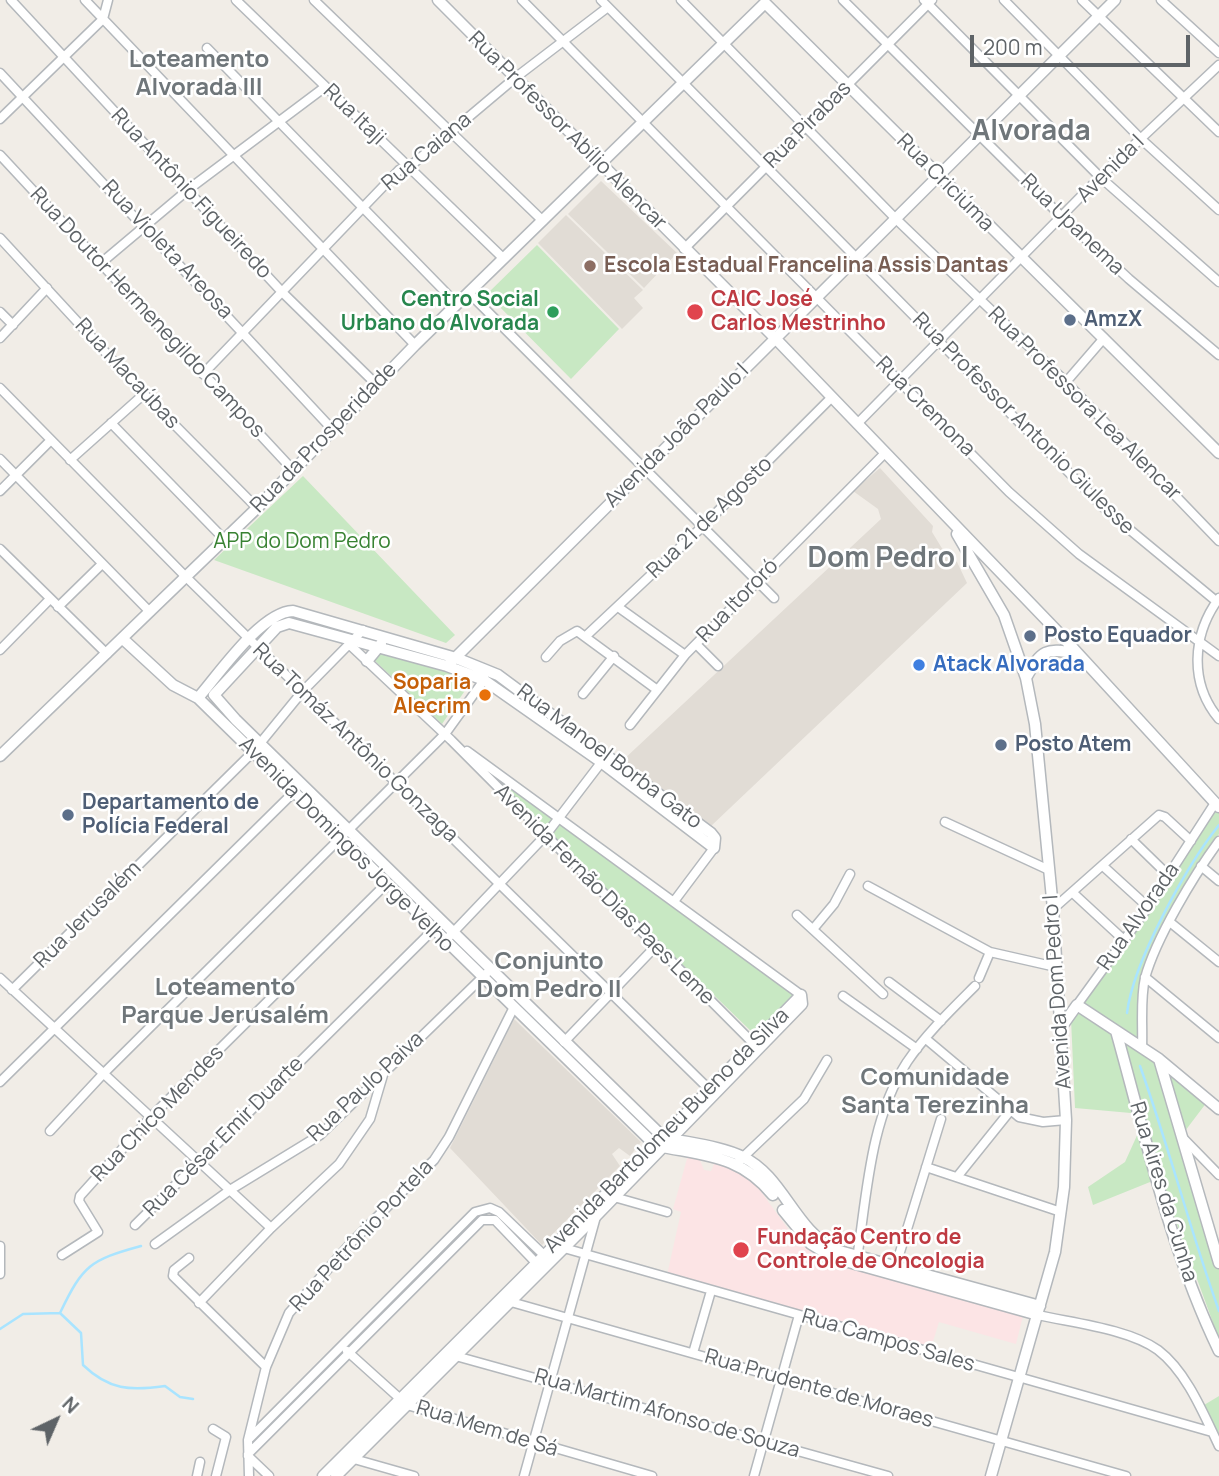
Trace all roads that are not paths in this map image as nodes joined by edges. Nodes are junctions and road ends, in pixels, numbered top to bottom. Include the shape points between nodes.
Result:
1 (11, 0) edge
2 (85, 0) edge
3 (108, 0) edge
4 (236, 0) edge
5 (314, 0) edge
6 (438, 0) edge
7 (522, 0) edge
8 (601, 0) edge
9 (681, 0) edge
10 (843, 0) edge
11 (1004, 0) edge
12 (1082, 0) edge
13 (1115, 0) edge
14 (1161, 0) edge
15 (765, 1) edge
16 (928, 1) edge
17 (608, 7) junction
18 (1098, 17) junction
19 (103, 19) junction
20 (562, 42) junction
21 (723, 42) junction
22 (889, 44) junction
23 (207, 48) dead end
24 (1219, 53) edge
25 (1059, 56) junction
26 (65, 58) junction
27 (1219, 65) edge
28 (0, 73) edge
29 (515, 78) junction
30 (683, 82) junction
31 (847, 86) junction
32 (325, 88) junction
33 (1017, 96) junction
34 (24, 97) junction
35 (1183, 99) junction
36 (0, 119) edge
37 (279, 122) junction
38 (642, 123) junction
39 (806, 126) junction
40 (452, 131) junction
41 (1219, 132) edge
42 (979, 135) junction
43 (1141, 139) junction
44 (233, 156) junction
45 (2, 162) edge
46 (600, 165) junction
47 (767, 166) junction
48 (407, 167) junction
49 (937, 175) junction
50 (1100, 177) junction
51 (189, 189) junction
52 (726, 206) junction
53 (363, 207) junction
54 (1219, 210) edge
55 (1062, 217) junction
56 (895, 218) junction
57 (542, 222) junction
58 (145, 226) junction
59 (0, 237) edge
60 (684, 248) junction
61 (321, 250) junction
62 (503, 258) junction
63 (856, 259) junction
64 (1021, 259) junction
65 (101, 263) junction
66 (1219, 282) edge
67 (47, 288) junction
68 (282, 292) junction
69 (469, 293) junction
70 (816, 298) junction
71 (981, 299) junction
72 (457, 304) junction
73 (0, 312) edge
74 (13, 325) junction
75 (243, 333) junction
76 (0, 338) edge
77 (775, 338) junction
78 (1104, 338) junction
79 (941, 342) junction
80 (415, 345) junction
81 (1219, 355) edge
82 (203, 373) junction
83 (900, 381) junction
84 (1066, 382) junction
85 (376, 384) junction
86 (0, 388) edge
87 (144, 394) junction
88 (831, 398) junction
89 (111, 423) junction
90 (857, 424) junction
91 (332, 429) junction
92 (51, 440) junction
93 (885, 453) junction
94 (1219, 453) edge
95 (0, 458) edge
96 (70, 460) junction
97 (644, 469) junction
98 (293, 470) junction
99 (16, 474) junction
100 (0, 491) edge
101 (257, 508) junction
102 (948, 519) junction
103 (704, 526) junction
104 (225, 539) junction
105 (1219, 541) edge
106 (0, 549) edge
107 (102, 564) junction
108 (1000, 573) junction
109 (185, 576) junction
110 (757, 581) junction
111 (986, 581) junction
112 (774, 598) dead end
113 (50, 599) junction
114 (1217, 600) edge
115 (58, 607) junction
116 (618, 607) junction
117 (150, 612) junction
118 (363, 630) junction
119 (1058, 632) junction
120 (587, 635) junction
121 (390, 638) junction
122 (123, 639) junction
123 (1014, 639) junction
124 (352, 643) junction
125 (1199, 643) junction
126 (253, 644) junction
127 (696, 644) junction
128 (377, 647) junction
129 (1054, 649) junction
130 (0, 650) edge
131 (107, 654) junction
132 (1079, 654) junction
133 (685, 655) junction
134 (614, 656) junction
135 (1037, 656) junction
136 (1219, 656) edge
137 (456, 657) junction
138 (546, 657) dead end
139 (367, 662) junction
140 (447, 666) junction
141 (718, 666) dead end
142 (484, 668) junction
143 (1026, 678) junction
144 (484, 680) junction
145 (656, 689) junction
146 (302, 692) junction
147 (583, 694) dead end
148 (214, 695) joint
149 (198, 698) junction
150 (1219, 719) edge
151 (629, 725) dead end
152 (448, 737) junction
153 (256, 748) junction
154 (0, 757) edge
155 (604, 758) junction
156 (397, 784) junction
157 (294, 792) junction
158 (1217, 805) edge
159 (561, 817) junction
160 (944, 822) dead end
161 (349, 830) junction
162 (545, 836) junction
163 (341, 838) junction
164 (1131, 839) junction
165 (1191, 841) junction
166 (1219, 841) edge
167 (714, 848) joint
168 (1103, 866) junction
169 (1201, 866) junction
170 (1049, 870) junction
171 (850, 874) dead end
172 (1168, 875) junction
173 (1219, 881) edge
174 (386, 884) junction
175 (499, 885) junction
176 (868, 886) dead end
177 (1073, 893) junction
178 (674, 900) junction
179 (1148, 907) junction
180 (1053, 909) junction
181 (797, 915) dead end
182 (1171, 923) junction
183 (814, 929) junction
184 (433, 930) junction
185 (453, 932) junction
186 (1125, 941) junction
187 (444, 942) junction
188 (655, 947) junction
189 (990, 952) junction
190 (1219, 962) edge
191 (1056, 967) junction
192 (490, 970) junction
193 (481, 977) junction
194 (1145, 977) junction
195 (0, 978) edge
196 (888, 982) dead end
197 (12, 990) junction
198 (610, 993) junction
199 (883, 994) dead end
200 (801, 995) joint
201 (842, 996) dead end
202 (1077, 1005) junction
203 (513, 1009) junction
204 (941, 1021) junction
205 (1060, 1028) junction
206 (53, 1029) junction
207 (1116, 1031) junction
208 (1219, 1038) edge
209 (926, 1039) junction
210 (564, 1042) junction
211 (755, 1046) junction
212 (1142, 1048) junction
213 (917, 1049) junction
214 (1159, 1059) junction
215 (827, 1060) dead end
216 (384, 1072) junction
217 (103, 1074) junction
218 (2, 1075) edge
219 (1185, 1078) junction
220 (711, 1091) junction
221 (1170, 1097) junction
222 (1219, 1109) edge
223 (1010, 1111) junction
224 (151, 1117) junction
225 (941, 1119) dead end
226 (1066, 1120) junction
227 (50, 1131) dead end
228 (1182, 1137) junction
229 (663, 1142) junction
230 (740, 1160) junction
231 (201, 1161) junction
232 (1206, 1161) junction
233 (1191, 1166) junction
234 (926, 1167) junction
235 (1219, 1175) edge
236 (957, 1177) junction
237 (230, 1189) junction
238 (614, 1197) junction
239 (595, 1211) junction
240 (475, 1212) junction
241 (667, 1212) dead end
242 (1061, 1212) junction
243 (482, 1220) junction
244 (135, 1226) dead end
245 (271, 1228) junction
246 (1210, 1230) junction
247 (1219, 1240) edge
248 (155, 1244) dead end
249 (0, 1246) edge
250 (564, 1248) junction
251 (62, 1255) dead end
252 (431, 1256) junction
253 (586, 1256) junction
254 (189, 1258) dead end
255 (856, 1261) junction
256 (544, 1262) junction
257 (438, 1264) junction
258 (1219, 1264) edge
259 (895, 1265) junction
260 (0, 1274) edge
261 (711, 1291) junction
262 (511, 1302) junction
263 (199, 1303) junction
264 (1039, 1311) junction
265 (799, 1315) junction
266 (570, 1318) junction
267 (346, 1350) junction
268 (1219, 1350) edge
269 (693, 1353) junction
270 (452, 1355) junction
271 (266, 1367) junction
272 (781, 1379) junction
273 (1019, 1379) junction
274 (551, 1381) junction
275 (403, 1403) junction
276 (213, 1429) dead end
277 (1216, 1430) edge
278 (248, 1440) junction
279 (764, 1441) junction
280 (1002, 1441) junction
281 (533, 1443) junction
282 (1219, 1446) edge
283 (248, 1455) junction
284 (354, 1459) junction
285 (200, 1462) dead end
286 (197, 1476) edge
287 (216, 1476) edge
288 (249, 1476) edge
289 (269, 1476) edge
290 (323, 1476) edge
291 (336, 1476) edge
292 (414, 1476) edge
293 (524, 1476) edge
294 (652, 1476) edge
295 (754, 1476) edge
296 (888, 1476) edge
297 (991, 1476) edge
298 (1126, 1476) edge

1 - 26 street, Rua Antônio Figueiredo
2 - 19 street
3 - 19 street
4 - 32 street, Rua Itaji
5 - 40 street
6 - 29 street, Rua Professor Abílio Alencar
7 - 20 street, Rua Cremona
8 - 17 street, Rua Professor Antonio Giulesse
9 - 21 street, Rua Professora Lea Alencar
10 - 22 street, Rua Upanema
11 - 25 street
12 - 18 street
13 - 18 street, Avenida João Paulo I
14 - 24 street
15 - 21 street, Rua da Prosperidade
15 - 31 street, Rua Criciúma
16 - 22 street, Rua Pirabas
16 - 33 street
17 - 20 street, Rua Caiana
17 - 30 street, Rua Professor Antonio Giulesse
18 - 25 street, Avenida João Paulo I
18 - 35 street
19 - 26 street
19 - 44 street
20 - 29 street, Rua Caiana
20 - 38 street, Rua Cremona
21 - 30 street, Rua da Prosperidade
21 - 39 street, Rua Professora Lea Alencar
22 - 31 street, Rua Pirabas
22 - 42 street, Rua Upanema
23 - 37 street
25 - 33 street, Avenida João Paulo I
25 - 43 street
26 - 34 street
26 - 51 street, Rua Antônio Figueiredo
27 - 35 street, Avenida I
28 - 34 street, Rua Violeta Areosa
29 - 40 street, Rua Caiana
29 - 46 street, Rua Professor Abílio Alencar
30 - 38 street, Rua da Prosperidade
30 - 47 street, Rua Professor Antonio Giulesse
31 - 39 street, Rua Pirabas
31 - 49 street, Rua Criciúma
32 - 37 street
32 - 48 street, Rua Itaji
33 - 42 street, Avenida João Paulo I
33 - 50 street
34 - 36 street
34 - 58 street, Rua Violeta Areosa
35 - 41 street
35 - 43 street, Avenida I
37 - 44 street
37 - 53 street
38 - 46 street, Rua da Prosperidade
38 - 52 street, Rua Cremona
39 - 47 street, Rua Pirabas
39 - 56 street, Rua Professora Lea Alencar
40 - 48 street, Rua Caiana
40 - 57 street
42 - 49 street, Avenida João Paulo I
42 - 55 street, Rua Upanema
43 - 50 street, Avenida I
43 - 54 street
44 - 51 street
44 - 61 street
45 - 65 street, Rua Doutor Hermenegildo Campos
46 - 57 street, Rua da Prosperidade
46 - 60 street, Rua Professor Abílio Alencar
47 - 52 street, Rua Pirabas
47 - 63 street, Rua Professor Antonio Giulesse
48 - 53 street, Rua Caiana
48 - 62 street, Rua Itaji
49 - 56 street, Avenida João Paulo I
49 - 64 street, Rua Criciúma
50 - 55 street, Avenida I
50 - 66 street
51 - 58 street
51 - 68 street, Rua Antônio Figueiredo
52 - 60 street, Rua Pirabas
52 - 70 street, Rua Cremona
53 - 61 street, Rua Caiana
53 - 72 street
55 - 64 street, Avenida I
55 - 81 street, Rua Upanema
56 - 63 street, Avenida João Paulo I
56 - 71 street, Rua Professora Lea Alencar
57 - 62 street, Rua da Prosperidade
58 - 65 street
58 - 75 street, Rua Violeta Areosa
59 - 67 street, Rua Macaúbas
60 - 77 street, Rua Professor Abílio Alencar
61 - 68 street, Rua Caiana
61 - 80 street
62 - 69 street, Rua da Prosperidade
63 - 70 street, Avenida João Paulo I
63 - 79 street, Rua Professor Antonio Giulesse
64 - 71 street, Avenida I
64 - 78 street, Rua Criciúma
65 - 82 street, Rua Doutor Hermenegildo Campos
67 - 74 street
67 - 87 street, Rua Macaúbas
68 - 75 street, Rua Caiana
68 - 85 street, Rua Antônio Figueiredo
69 - 72 street, Rua da Prosperidade
69 - 97 street
70 - 77 street, Avenida João Paulo I
70 - 83 street, Rua Cremona
71 - 79 street, Avenida I
71 - 84 street, Rua Professora Lea Alencar
72 - 80 street, Rua da Prosperidade
73 - 74 street
74 - 76 street
75 - 82 street, Rua Caiana
75 - 91 street, Rua Violeta Areosa
77 - 88 street, Rua Professor Abílio Alencar
77 - 97 street, Avenida João Paulo I
78 - 84 street
78 - 94 street, Rua Criciúma
79 - 83 street, Avenida I
79 - 114 street, Rua Professor Antonio Giulesse via 1106,510
80 - 85 street, Rua da Prosperidade
82 - 98 street, Rua Doutor Hermenegildo Campos
83 - 90 street, Avenida I
83 - 125 street, Rua Cremona via 1046,527
84 - 105 street, Rua Professora Lea Alencar
85 - 91 street, Rua da Prosperidade
86 - 92 street, Rua Tomáz Antônio Gonzaga
87 - 89 street
87 - 101 street, Rua Macaúbas
88 - 90 street, Rua Professor Abílio Alencar
88 - 103 street, Rua 21 de Agosto
89 - 96 street
89 - 104 street
90 - 93 street, Rua Professor Abílio Alencar
91 - 98 street, Rua da Prosperidade
92 - 96 street, Rua Tomáz Antônio Gonzaga
92 - 99 street
93 - 102 street, Rua Professor Abílio Alencar
93 - 110 street, Rua Itororó
95 - 99 street
96 - 109 street, Rua Tomáz Antônio Gonzaga
97 - 103 street
97 - 137 street, Avenida João Paulo I
98 - 101 street, Rua da Prosperidade
99 - 100 street
99 - 107 street
101 - 104 street, Rua da Prosperidade
102 - 108 street, Rua Professor Abílio Alencar
102 - 111 street, Avenida Dom Pedro I
103 - 110 street
103 - 116 street, Rua 21 de Agosto
104 - 109 street, Rua da Prosperidade
106 - 113 street
107 - 115 street
107 - 117 street
108 - 111 street via 991,574
108 - 119 street, Rua Professor Abílio Alencar
109 - 117 street, Rua da Prosperidade
109 - 126 street, Rua Tomáz Antônio Gonzaga
110 - 112 street
110 - 127 street, Rua Itororó
111 - 123 street, Avenida Dom Pedro I
113 - 115 street
113 - 130 street
114 - 125 street
115 - 131 street
116 - 120 street, Rua 21 de Agosto
116 - 133 street
117 - 122 street, Rua da Prosperidade
118 - 121 street, Rua Manoel Borba Gato
118 - 124 street, Rua Jerusalém
118 - 126 street, Rua Manoel Borba Gato via 285,611 272,617
119 - 129 street
119 - 132 street, Rua Professor Abílio Alencar
120 - 134 street
120 - 138 street via 570,633
121 - 128 street
121 - 137 street, Rua Manoel Borba Gato
122 - 131 street, Rua da Prosperidade
122 - 149 street, Avenida Domingos Jorge Velho via 173,685
123 - 135 street
123 - 143 street, Avenida Dom Pedro I
124 - 126 street, Rua Manoel Borba Gato via 289,623
124 - 128 street, Rua Manoel Borba Gato
124 - 139 street, Avenida Fernão Dias Paes Leme
124 - 146 street, Rua Jerusalém
125 - 136 street, Rua Cremona
125 - 150 street via 1198,681
126 - 146 street, Rua Tomáz Antônio Gonzaga
126 - 148 street, Rua Manoel Borba Gato
126 - 149 street, Rua Manoel Borba Gato
127 - 133 street, Rua Itororó
127 - 141 street
128 - 139 street
128 - 140 street, Rua Manoel Borba Gato
129 - 132 street
129 - 135 street
131 - 154 street, Rua da Prosperidade
132 - 158 street, Rua Professor Abílio Alencar
133 - 145 street, Rua Itororó
134 - 145 street
134 - 147 street
135 - 143 street
137 - 140 street, Avenida João Paulo I
137 - 142 street, Rua Manoel Borba Gato
139 - 152 street, Avenida Fernão Dias Paes Leme
140 - 144 street, Rua Manoel Borba Gato
142 - 144 street
142 - 155 street, Rua Manoel Borba Gato
143 - 170 street, Avenida Dom Pedro I
144 - 152 street
144 - 155 street, Rua Manoel Borba Gato
145 - 151 street, Rua Itororó
146 - 153 street, Rua Jerusalém
146 - 156 street, Rua Tomáz Antônio Gonzaga
148 - 153 street, Avenida Domingos Jorge Velho
149 - 153 street, Avenida Domingos Jorge Velho
152 - 156 street
152 - 159 street, Avenida Fernão Dias Paes Leme
152 - 162 street, Avenida Fernão Dias Paes Leme
153 - 157 street, Avenida Domingos Jorge Velho
153 - 161 street, Avenida Domingos Jorge Velho
153 - 197 street, Rua Jerusalém
155 - 159 street
155 - 167 street, Rua Manoel Borba Gato
156 - 161 street
156 - 175 street, Rua Tomáz Antônio Gonzaga
157 - 163 street, Avenida Domingos Jorge Velho
157 - 206 street
158 - 165 street, Rua Alvorada
159 - 162 street
159 - 178 street, Avenida Fernão Dias Paes Leme
160 - 170 street
161 - 163 street
161 - 185 street, Avenida Domingos Jorge Velho
162 - 175 street
162 - 188 street, Avenida Fernão Dias Paes Leme
163 - 174 street, Avenida Domingos Jorge Velho
163 - 217 street
164 - 165 street via 1154,818 1165,817
164 - 168 street
164 - 172 street
165 - 172 street, Rua Alvorada
166 - 169 street
167 - 178 street
168 - 177 street
168 - 179 street
169 - 173 street
169 - 182 street
170 - 180 street, Avenida Dom Pedro I
171 - 183 street
172 - 179 street, Rua Alvorada
174 - 184 street, Avenida Domingos Jorge Velho
174 - 224 street, Rua Chico Mendes
175 - 185 street
175 - 198 street, Rua Tomáz Antônio Gonzaga
176 - 189 street
177 - 180 street
177 - 186 street
178 - 200 street, Avenida Fernão Dias Paes Leme
179 - 186 street, Rua Alvorada
180 - 191 street, Avenida Dom Pedro I
181 - 183 street
182 - 190 street
182 - 194 street
183 - 199 street
184 - 187 street, Avenida Domingos Jorge Velho
184 - 231 street, Rua César Emir Duarte
185 - 187 street
185 - 192 street, Avenida Domingos Jorge Velho
186 - 202 street, Rua Alvorada
187 - 193 street, Avenida Domingos Jorge Velho
188 - 198 street
188 - 211 street, Avenida Fernão Dias Paes Leme
189 - 191 street
189 - 204 street via 977,982
191 - 205 street, Avenida Dom Pedro I
192 - 193 street, Rua Paulo Paiva
192 - 210 street, Avenida Domingos Jorge Velho
193 - 203 street, Avenida Domingos Jorge Velho
193 - 216 street, Rua Paulo Paiva
194 - 208 street
194 - 212 street
195 - 197 street
196 - 204 street
197 - 206 street
198 - 210 street
198 - 220 street, Rua Tomáz Antônio Gonzaga
200 - 211 street, Avenida Bartolomeu Bueno da Silva via 802,1004
201 - 213 street
202 - 205 street, Rua Alvorada
202 - 207 street
203 - 229 street, Avenida Domingos Jorge Velho
203 - 271 street, Rua Petrônio Portela via 434,1160 303,1294 276,1337
204 - 209 street
205 - 226 street, Avenida Dom Pedro I
206 - 217 street
206 - 218 street
207 - 212 street
207 - 268 street, Rua Aires da Cunha via 1163,1202
209 - 213 street
209 - 223 street
210 - 229 street, Avenida Domingos Jorge Velho
211 - 220 street, Avenida Bartolomeu Bueno da Silva
212 - 214 street
213 - 255 street via 890,1095 877,1136
214 - 219 street
214 - 221 street, Rua Aires da Cunha
215 - 230 street via 804,1100
216 - 237 street, Rua Paulo Paiva via 320,1135
216 - 245 street via 370,1119 358,1140
217 - 224 street
217 - 227 street
219 - 221 street via 1172,1085
219 - 222 street
220 - 229 street, Avenida Bartolomeu Bueno da Silva
221 - 228 street, Rua Aires da Cunha
223 - 226 street via 1043,1122
223 - 236 street
224 - 231 street
224 - 251 street, Rua Chico Mendes via 79,1198 97,1235
225 - 234 street
226 - 242 street, Avenida Dom Pedro I
228 - 232 street
228 - 233 street, Rua Aires da Cunha
229 - 230 street
229 - 238 street, Avenida Bartolomeu Bueno da Silva
229 - 239 street, Avenida Bartolomeu Bueno da Silva
230 - 255 street via 801,1234
231 - 237 street
231 - 244 street, Rua César Emir Duarte
232 - 233 street
232 - 235 street
233 - 246 street, Rua Aires da Cunha
234 - 236 street
234 - 259 street
236 - 242 street
237 - 245 street
237 - 248 street, Rua Paulo Paiva
238 - 239 street, Avenida Bartolomeu Bueno da Silva
238 - 241 street
239 - 250 street, Avenida Bartolomeu Bueno da Silva
239 - 253 street
239 - 256 street, Avenida Bartolomeu Bueno da Silva
240 - 243 street
240 - 252 street
240 - 256 street via 490,1208 499,1212
242 - 264 street, Avenida Dom Pedro I
243 - 256 street via 495,1220
243 - 257 street
245 - 263 street
246 - 247 street
246 - 258 street, Rua Aires da Cunha
249 - 260 street
250 - 253 street, Rua Campos Sales
250 - 256 street, Avenida Bartolomeu Bueno da Silva
252 - 257 street
252 - 267 street
253 - 261 street, Rua Campos Sales
253 - 266 street
254 - 263 street via 173,1276
255 - 259 street
255 - 264 street
256 - 262 street, Avenida Bartolomeu Bueno da Silva
256 - 270 street, Avenida Bartolomeu Bueno da Silva
257 - 267 street
259 - 264 street
261 - 265 street, Rua Campos Sales
261 - 269 street
262 - 266 street, Rua Prudente de Moraes
262 - 270 street, Avenida Bartolomeu Bueno da Silva
263 - 271 street
264 - 273 street, Avenida Dom Pedro I
264 - 277 street via 1133,1338 1158,1350
265 - 272 street
265 - 273 street, Rua Campos Sales
266 - 269 street, Rua Prudente de Moraes
266 - 274 street
267 - 275 street, Rua Mem de Sá
267 - 278 street
267 - 283 street
269 - 272 street, Rua Prudente de Moraes
270 - 274 street, Rua Martim Afonso de Souza
270 - 275 street, Avenida Bartolomeu Bueno da Silva
271 - 278 street, Rua Petrônio Portela
272 - 279 street
272 - 280 street, Rua Prudente de Moraes
273 - 277 street, Rua Campos Sales
273 - 280 street, Avenida Dom Pedro I
274 - 279 street, Rua Martim Afonso de Souza
274 - 281 street
275 - 281 street, Rua Mem de Sá
275 - 284 street, Avenida Bartolomeu Bueno da Silva
275 - 290 street, Avenida Bartolomeu Bueno da Silva
276 - 287 street via 226,1437
277 - 282 street
278 - 283 street, Rua Petrônio Portela
279 - 295 street
279 - 296 street, Rua Martim Afonso de Souza
280 - 297 street, Avenida Dom Pedro I
280 - 298 street, Rua Prudente de Moraes
281 - 293 street
281 - 294 street, Rua Mem de Sá
283 - 288 street, Rua Petrônio Portela
283 - 289 street
284 - 291 street, Avenida Bartolomeu Bueno da Silva
284 - 292 street
285 - 286 street

